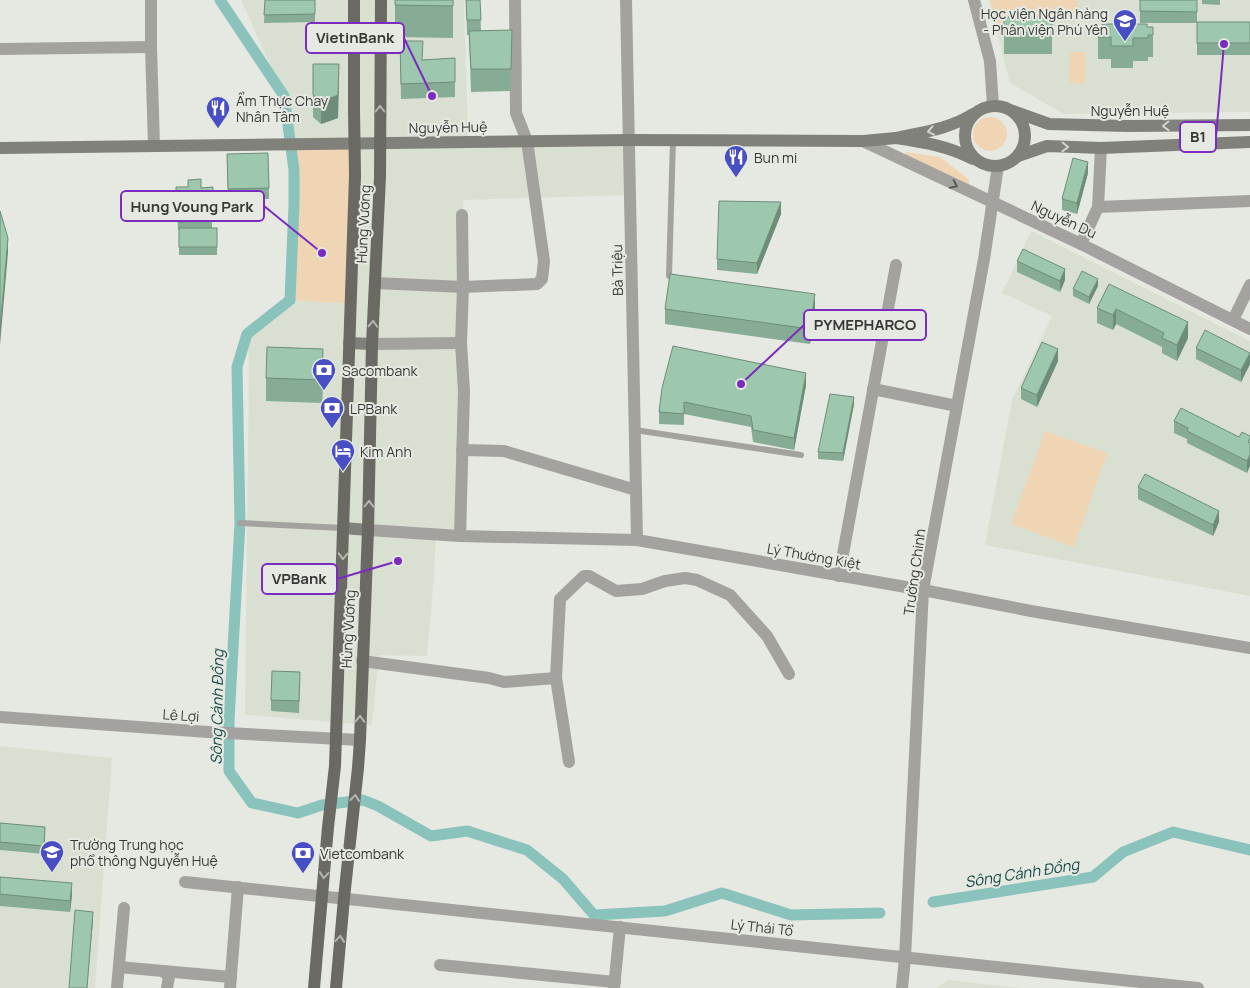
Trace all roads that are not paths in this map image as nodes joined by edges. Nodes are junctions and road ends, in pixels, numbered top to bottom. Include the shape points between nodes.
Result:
1 (152, 0) edge
2 (354, 0) edge
3 (381, 0) edge
4 (515, 0) edge
5 (626, 0) edge
6 (974, 0) edge
7 (151, 47) junction
8 (0, 49) edge
9 (993, 106) junction
10 (1013, 111) junction
11 (976, 113) junction
12 (1250, 125) edge
13 (1127, 126) junction
14 (896, 138) junction
15 (629, 140) junction
16 (673, 140) junction
17 (527, 141) junction
18 (863, 141) junction
19 (1250, 142) edge
20 (380, 143) junction
21 (354, 144) junction
22 (154, 146) junction
23 (1129, 146) junction
24 (0, 148) edge
25 (1101, 148) junction
26 (1018, 156) junction
27 (979, 161) junction
28 (998, 166) junction
29 (1250, 201) edge
30 (992, 203) junction
31 (1098, 207) junction
32 (462, 215) dead end
33 (1082, 244) junction
34 (896, 265) dead end
35 (687, 280) edge
36 (375, 284) junction
37 (1250, 285) edge
38 (463, 287) junction
39 (1233, 320) junction
40 (1250, 329) edge
41 (349, 342) junction
42 (461, 343) junction
43 (372, 344) junction
44 (873, 389) junction
45 (957, 406) junction
46 (635, 430) junction
47 (462, 450) junction
48 (801, 455) dead end
49 (636, 490) junction
50 (240, 523) dead end
51 (344, 528) junction
52 (368, 530) junction
53 (460, 536) junction
54 (637, 540) junction
55 (839, 576) junction
56 (923, 590) junction
57 (1250, 648) edge
58 (362, 661) junction
59 (789, 674) dead end
60 (556, 678) junction
61 (0, 717) edge
62 (335, 738) junction
63 (360, 740) junction
64 (569, 762) dead end
65 (185, 882) dead end
66 (238, 887) junction
67 (322, 895) junction
68 (344, 898) junction
69 (124, 908) dead end
70 (620, 927) junction
71 (905, 958) junction
72 (440, 965) dead end
73 (119, 968) junction
74 (163, 971) junction
75 (231, 982) edge
76 (615, 985) edge
77 (117, 988) edge
78 (167, 988) edge
79 (314, 988) edge
80 (336, 988) edge
81 (902, 988) edge
82 (1198, 988) edge

1 - 7 street
2 - 21 main road, Hùng Vương
20 -> 3 main road, Hùng Vương
4 - 17 street via 516,113
5 - 15 street, Bà Triệu
6 - 9 street via 990,61
7 - 8 street
7 - 22 street
9 - 10 main road
9 - 11 main road
10 - 13 main road, Nguyễn Huệ via 1049,124
10 - 26 main road via 1024,128 1024,143
11 -> 14 main road via 946,128
11 - 27 main road via 969,120 965,138 967,147
12 -> 13 main road, Nguyễn Huệ
13 - 23 main road
14 - 18 main road, Nguyễn Huệ
14 - 27 main road via 957,150
15 - 16 main road, Nguyễn Huệ
15 - 17 main road, Nguyễn Huệ
15 - 46 street, Bà Triệu
16 - 18 main road, Nguyễn Huệ
16 - 35 lane via 669,276
17 - 20 main road, Nguyễn Huệ
17 - 38 street via 544,261 542,278 538,284
18 -> 30 street, Nguyễn Du
19 - 23 main road
20 - 21 main road, Nguyễn Huệ
20 - 36 main road, Hùng Vương
21 - 22 main road, Nguyễn Huệ
21 - 41 main road, Hùng Vương
22 - 24 main road, Nguyễn Huệ
23 - 25 main road
26 -> 25 main road via 1047,146
25 - 31 street
26 - 28 main road
27 - 28 main road
28 - 30 street, Trường Chinh
29 - 31 street
30 - 33 street, Nguyễn Du
30 - 45 street, Trường Chinh
31 - 33 street
32 - 38 street
33 - 39 street, Nguyễn Du
34 - 44 street
36 - 38 street
43 -> 36 main road, Hùng Vương
37 - 39 street
38 - 42 street
39 - 40 street, Nguyễn Du
41 - 43 main road
41 - 51 main road, Hùng Vương
42 - 43 street
42 - 47 street via 464,391
52 -> 43 main road, Hùng Vương
44 - 45 street
44 - 55 street
45 - 56 street, Trường Chinh
46 - 48 lane
46 - 49 street, Bà Triệu
47 - 49 street via 504,451
47 - 53 street
49 - 54 street, Bà Triệu
50 - 51 lane
51 - 52 main road
51 -> 62 main road, Hùng Vương
52 - 53 street, Lý Thường Kiệt
52 - 58 main road, Hùng Vương
53 - 54 street, Lý Thường Kiệt
54 - 55 street, Lý Thường Kiệt
55 - 56 street, Lý Thường Kiệt
56 - 57 street, Lý Thường Kiệt
56 - 71 street, Trường Chinh
58 - 60 street via 504,682
63 -> 58 main road, Hùng Vương
59 - 60 street via 767,636 730,595 685,578 642,589 616,591 584,576 560,599
60 - 64 street
61 - 62 street, Lê Lợi
62 - 63 street, Lê Lợi
62 -> 67 main road, Hùng Vương
68 -> 63 main road, Hùng Vương
65 - 66 street, Lý Thái Tổ
66 - 67 street, Lý Thái Tổ
66 - 75 street
67 - 68 street, Lý Thái Tổ
67 - 79 main road, Hùng Vương
68 - 70 street, Lý Thái Tổ
80 -> 68 main road, Hùng Vương
69 - 73 street
70 - 71 street, Lý Thái Tổ
70 - 76 street
71 - 81 street, Trường Chinh
71 - 82 street, Lý Thái Tổ
72 - 76 street
73 - 74 street
73 - 77 street
74 - 75 street
74 - 78 street via 169,977

